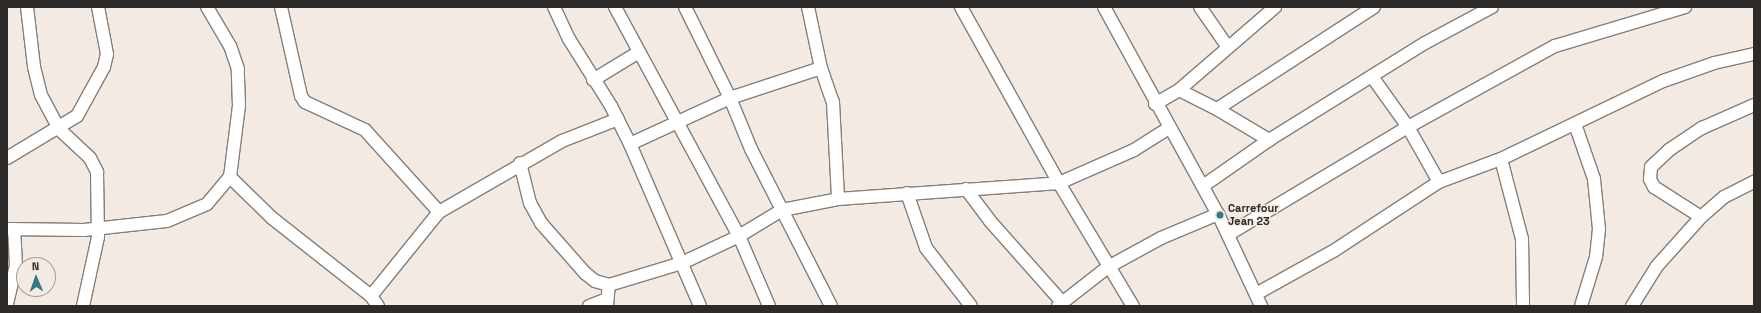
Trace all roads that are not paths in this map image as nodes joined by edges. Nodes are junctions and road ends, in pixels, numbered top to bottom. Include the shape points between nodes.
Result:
1 (27, 7) edge
2 (98, 7) edge
3 (207, 7) edge
4 (281, 7) edge
5 (554, 7) edge
6 (615, 7) edge
7 (685, 7) edge
8 (808, 7) edge
9 (961, 7) edge
10 (1104, 7) edge
11 (1200, 7) edge
12 (1275, 7) edge
13 (1374, 7) edge
14 (1492, 7) edge
15 (1685, 7) edge
16 (1227, 46) junction
17 (639, 52) junction
18 (1754, 54) edge
19 (821, 68) junction
20 (1373, 78) junction
21 (594, 80) junction
22 (1179, 90) junction
23 (730, 98) junction
24 (1155, 104) junction
25 (1754, 105) edge
26 (1216, 109) junction
27 (618, 119) junction
28 (679, 122) junction
29 (1575, 124) junction
30 (1408, 127) junction
31 (1170, 128) junction
32 (59, 129) junction
33 (1269, 140) junction
34 (630, 144) junction
35 (7, 158) edge
36 (1501, 159) junction
37 (520, 163) junction
38 (230, 177) junction
39 (1439, 182) junction
40 (1754, 182) edge
41 (1059, 183) junction
42 (1203, 186) junction
43 (966, 188) junction
44 (907, 193) junction
45 (838, 199) junction
46 (782, 210) junction
47 (439, 212) junction
48 (1218, 214) junction
49 (1701, 217) junction
50 (10, 229) edge
51 (98, 229) junction
52 (1229, 234) junction
53 (738, 236) junction
54 (682, 263) junction
55 (1108, 266) junction
56 (609, 285) junction
57 (1256, 294) junction
58 (371, 296) junction
59 (606, 303) edge
60 (7, 304) edge
61 (1060, 304) edge
62 (83, 306) edge
63 (378, 306) edge
64 (589, 306) edge
65 (700, 306) edge
66 (769, 306) edge
67 (831, 306) edge
68 (971, 306) edge
69 (1133, 306) edge
70 (1261, 306) edge
71 (1523, 306) edge
72 (1581, 306) edge
73 (1632, 306) edge

1 - 32 street via 40,88
2 - 32 street via 106,40 104,67 77,116
3 - 38 street via 230,46 238,69 238,120
4 - 47 street via 301,96 305,102 365,130
5 - 21 street via 569,39
6 - 17 street
7 - 23 street
8 - 19 street
9 - 41 street
10 - 24 street via 1126,43
11 - 16 street
12 - 16 street
13 - 26 street
14 - 20 street via 1425,43
15 - 30 street via 1554,46
16 - 22 street
17 - 21 street
17 - 28 street
18 - 29 street via 1714,63 1663,81
19 - 23 street
19 - 45 street via 833,102
20 - 30 street
20 - 33 street
21 - 27 street
22 - 24 street
22 - 26 street
23 - 28 street
23 - 46 street
24 - 31 street
25 - 49 street via 1702,128 1669,150 1651,167 1650,179 1654,187
26 - 33 street
27 - 34 street
27 - 37 street via 562,141
28 - 34 street
28 - 53 street
29 - 36 street
29 - 72 street via 1594,179 1599,229 1594,264
30 - 39 street
30 - 52 street
31 - 41 street via 1134,150
31 - 42 street
32 - 35 street
32 - 51 street via 95,164 99,188
33 - 42 street
34 - 54 street
36 - 39 street
36 - 71 street via 1522,239
37 - 47 street
37 - 56 street via 530,203 541,223 586,273 595,281
38 - 51 street via 207,204 167,221
38 - 58 street via 272,218
39 - 57 street via 1335,250
40 - 49 street via 1724,197
41 - 43 street
41 - 55 street
42 - 48 street
43 - 44 street
43 - 61 street via 990,221
44 - 45 street
44 - 68 street via 926,248
45 - 46 street
46 - 53 street
46 - 67 street
47 - 58 street
48 - 52 street
48 - 55 street via 1160,238
49 - 73 street via 1657,266
50 - 51 street
50 - 60 street via 16,265
51 - 62 street
52 - 57 street
53 - 54 street
53 - 66 street
54 - 56 street
54 - 65 street
55 - 61 street
55 - 69 street
56 - 59 street
57 - 70 street
58 - 63 street
59 - 64 street

